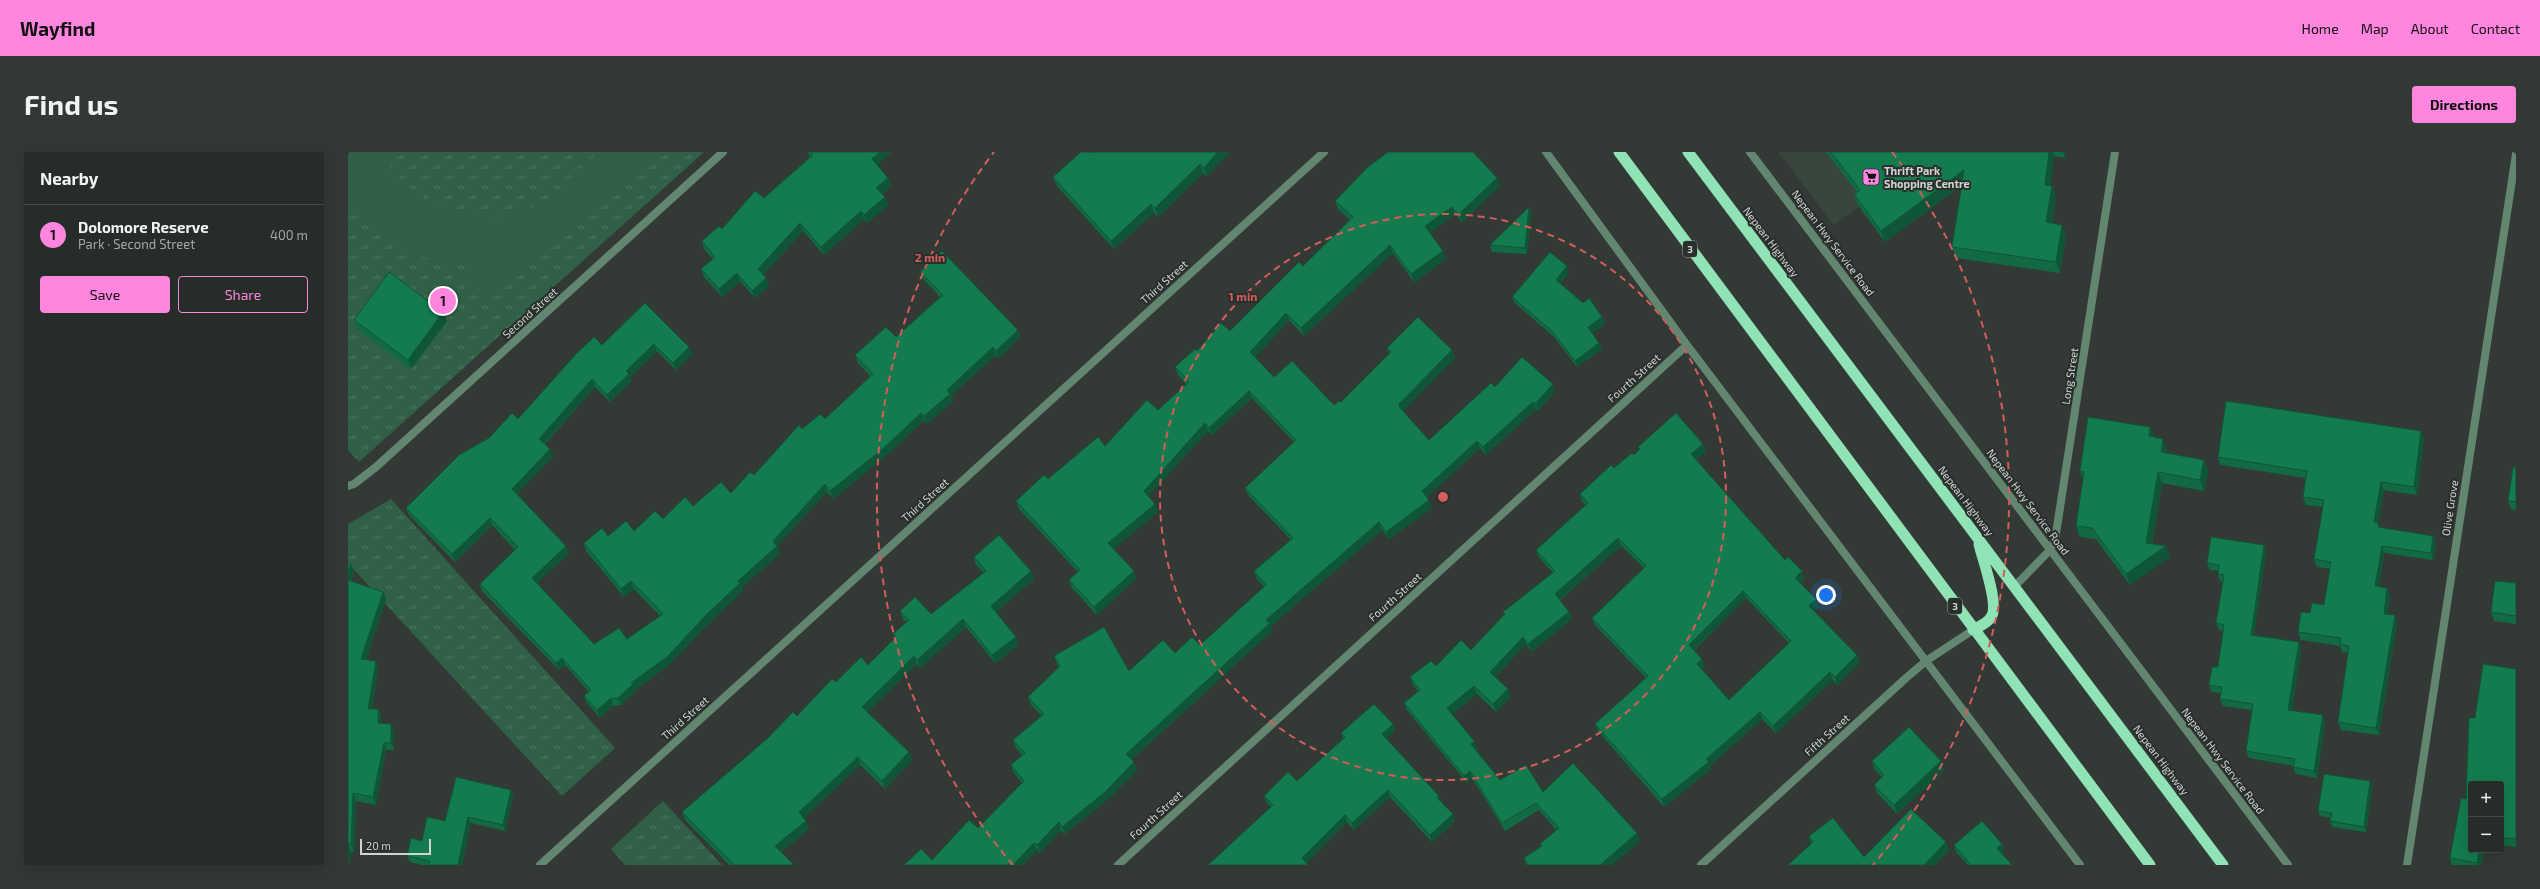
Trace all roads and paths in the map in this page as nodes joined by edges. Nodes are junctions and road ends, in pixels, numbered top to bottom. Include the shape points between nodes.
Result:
1 (723, 152) edge
2 (1324, 152) edge
3 (1546, 152) edge
4 (1619, 152) edge
5 (1688, 152) edge
6 (1750, 152) edge
7 (2115, 152) edge
8 (2516, 154) edge
9 (1687, 345) junction
10 (348, 486) edge
11 (1977, 537) junction
12 (2050, 550) junction
13 (2014, 587) junction
14 (1973, 630) junction
15 (1926, 661) junction
16 (540, 865) edge
17 (1118, 865) edge
18 (1702, 865) edge
19 (2080, 865) edge
20 (2150, 865) edge
21 (2223, 865) edge
22 (2288, 865) edge
23 (2407, 865) edge

1 - 10 street, Second Street via 376,467
2 - 16 street, Third Street
3 - 9 street
4 - 14 highway, 3
5 - 11 highway, Nepean Highway
6 - 12 street, Nepean Hwy Service Road
7 - 12 street, Long Street via 2064,489 2055,540
8 - 23 street, Olive Grove
9 - 15 street
9 - 17 street, Fourth Street
11 - 13 highway, Nepean Highway
11 - 14 highway via 1993,597 1993,612 1991,618
12 - 13 street, Long Street
12 - 22 street, Nepean Hwy Service Road
13 - 21 highway, Nepean Highway
14 - 15 street, Fifth Street
14 - 20 highway, 3
15 - 18 street, Fifth Street
15 - 19 street

